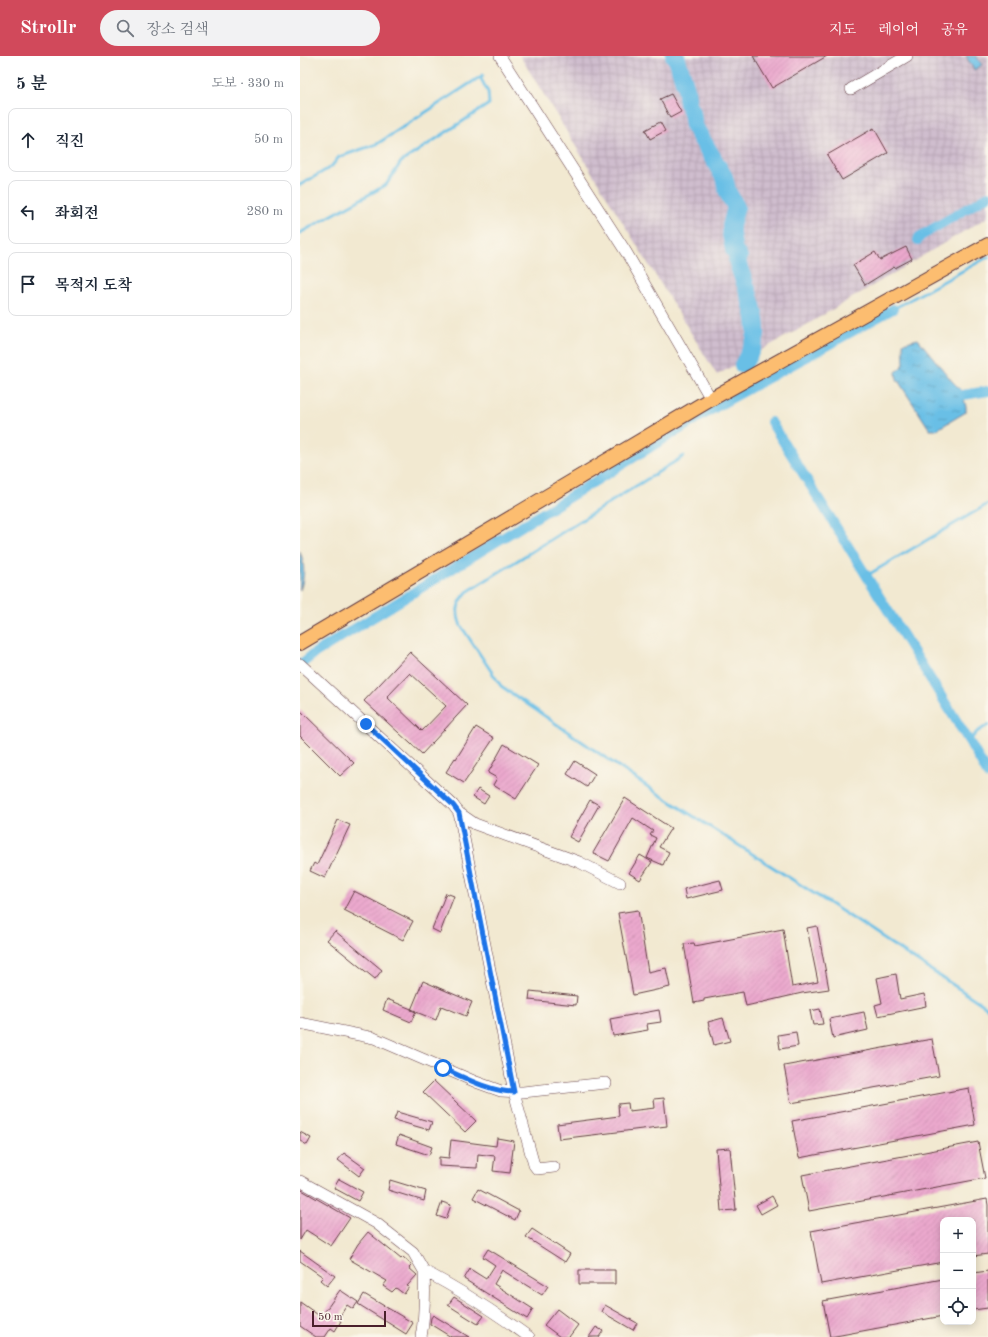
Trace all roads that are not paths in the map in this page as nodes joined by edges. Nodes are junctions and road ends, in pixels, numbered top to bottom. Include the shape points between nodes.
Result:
1 (500, 56) edge
2 (907, 56) edge
3 (851, 89) dead end
4 (988, 245) edge
5 (711, 399) junction
6 (300, 643) edge
7 (300, 664) edge
8 (459, 813) junction
9 (620, 883) dead end
10 (300, 1023) edge
11 (606, 1083) dead end
12 (514, 1092) junction
13 (554, 1167) dead end
14 (300, 1181) edge
15 (424, 1271) junction
16 (421, 1337) edge
17 (530, 1337) edge

1 - 5 street via 626,252
2 - 3 street
4 - 5 main road
5 - 6 main road
7 - 8 street
8 - 9 street via 475,824 579,862
8 - 12 street
10 - 12 street via 374,1038 476,1082 502,1091
11 - 12 street
12 - 13 street via 534,1165 537,1169
14 - 15 street via 376,1223 413,1252
15 - 16 street via 424,1318
15 - 17 street

